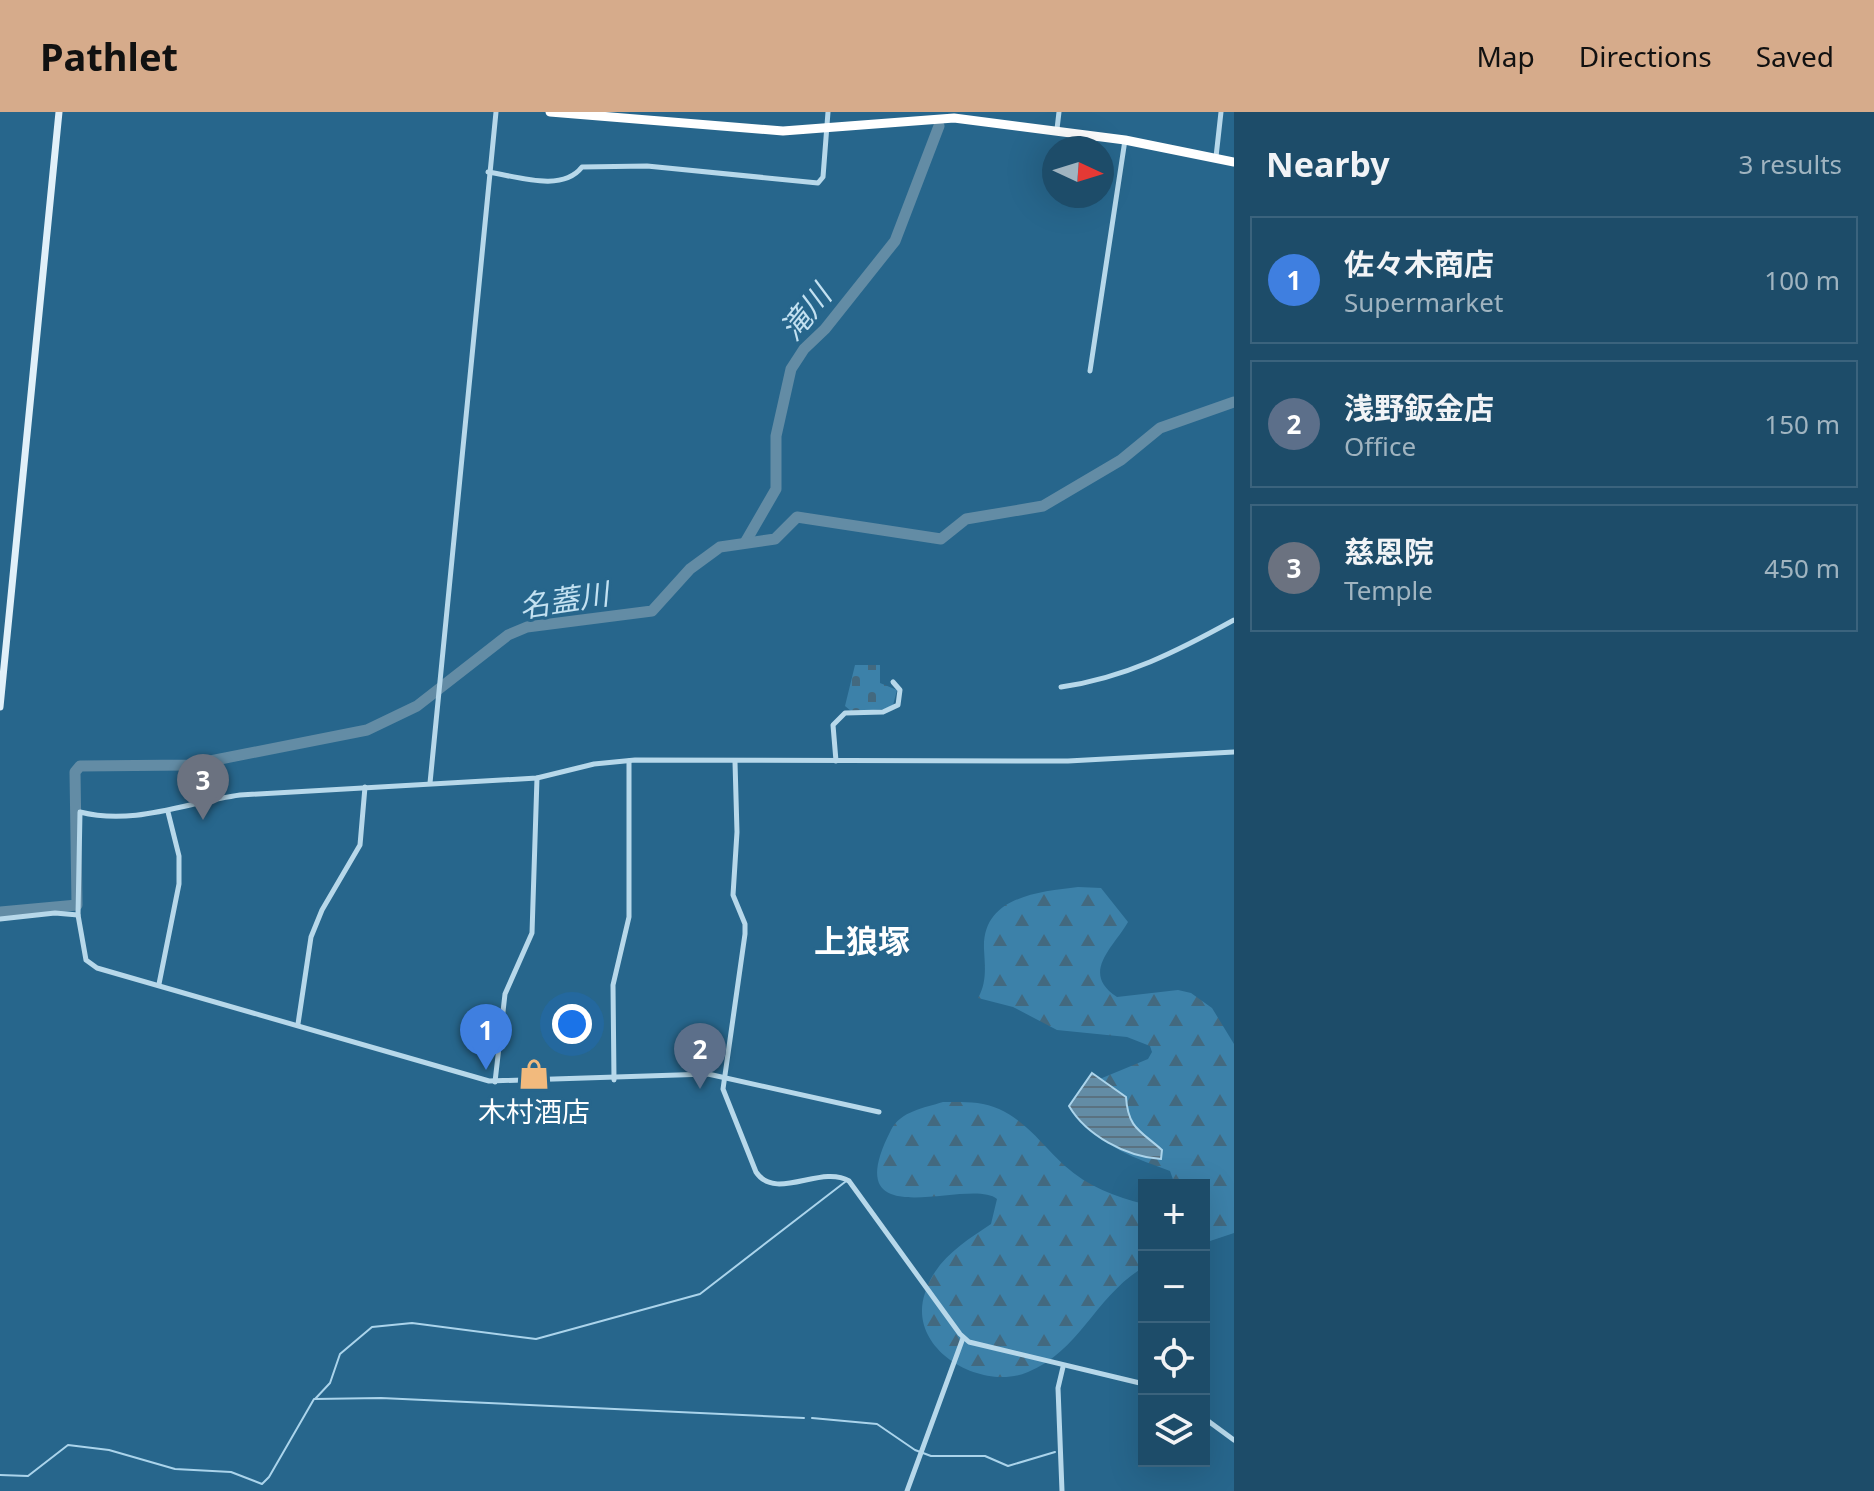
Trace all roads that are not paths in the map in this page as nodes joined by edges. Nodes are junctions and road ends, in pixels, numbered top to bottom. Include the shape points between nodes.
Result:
1 (59, 112) edge
2 (496, 112) edge
3 (550, 112) edge
4 (828, 112) edge
5 (942, 112) edge
6 (1059, 112) edge
7 (1221, 112) edge
8 (954, 118) junction
9 (828, 127) junction
10 (1057, 129) junction
11 (1125, 140) junction
12 (1216, 158) junction
13 (1234, 162) edge
14 (488, 172) junction
15 (1090, 371) dead end
16 (1234, 620) edge
17 (893, 682) dead end
18 (1061, 687) dead end
19 (0, 707) edge
20 (1234, 752) edge
21 (629, 761) junction
22 (836, 761) junction
23 (735, 762) junction
24 (537, 778) junction
25 (430, 783) junction
26 (365, 787) junction
27 (168, 812) junction
28 (78, 915) junction
29 (0, 919) edge
30 (159, 984) junction
31 (298, 1024) junction
32 (724, 1077) junction
33 (614, 1080) junction
34 (495, 1082) junction
35 (879, 1112) dead end
36 (963, 1338) junction
37 (1063, 1367) junction
38 (1138, 1383) edge
39 (1210, 1422) edge
40 (1234, 1440) edge
41 (907, 1491) edge
42 (1062, 1491) edge

1 - 19 street
2 - 14 street
3 - 9 highway via 783,131
4 - 9 street
5 - 8 street
6 - 10 street
7 - 12 street
8 - 9 highway
8 - 10 highway
9 - 14 street via 818,183 647,166 582,167 575,176 559,181
10 - 11 highway
11 - 12 highway
11 - 15 street
12 - 13 highway
14 - 25 street
16 - 18 street via 1138,669
17 - 22 street via 900,690 898,705 891,711 845,713 833,725
20 - 22 street via 1068,761
21 - 23 street
21 - 24 street
21 - 33 street via 629,917 612,994
22 - 23 street
23 - 32 street via 733,895 745,924 732,1008 731,1057
24 - 25 street
24 - 34 street via 532,933 505,994
25 - 26 street
26 - 27 street via 211,799
26 - 31 street via 360,845 311,937
27 - 28 street via 110,817 80,812
27 - 30 street via 179,856 179,884
28 - 29 street
28 - 30 street via 86,960 97,968
30 - 31 street
31 - 34 street
32 - 33 street
32 - 35 street
32 - 36 street via 732,1115 761,1180 774,1184 833,1174 849,1181
33 - 34 street
36 - 37 street
36 - 41 street
37 - 38 street
37 - 42 street via 1058,1388
39 - 40 street

